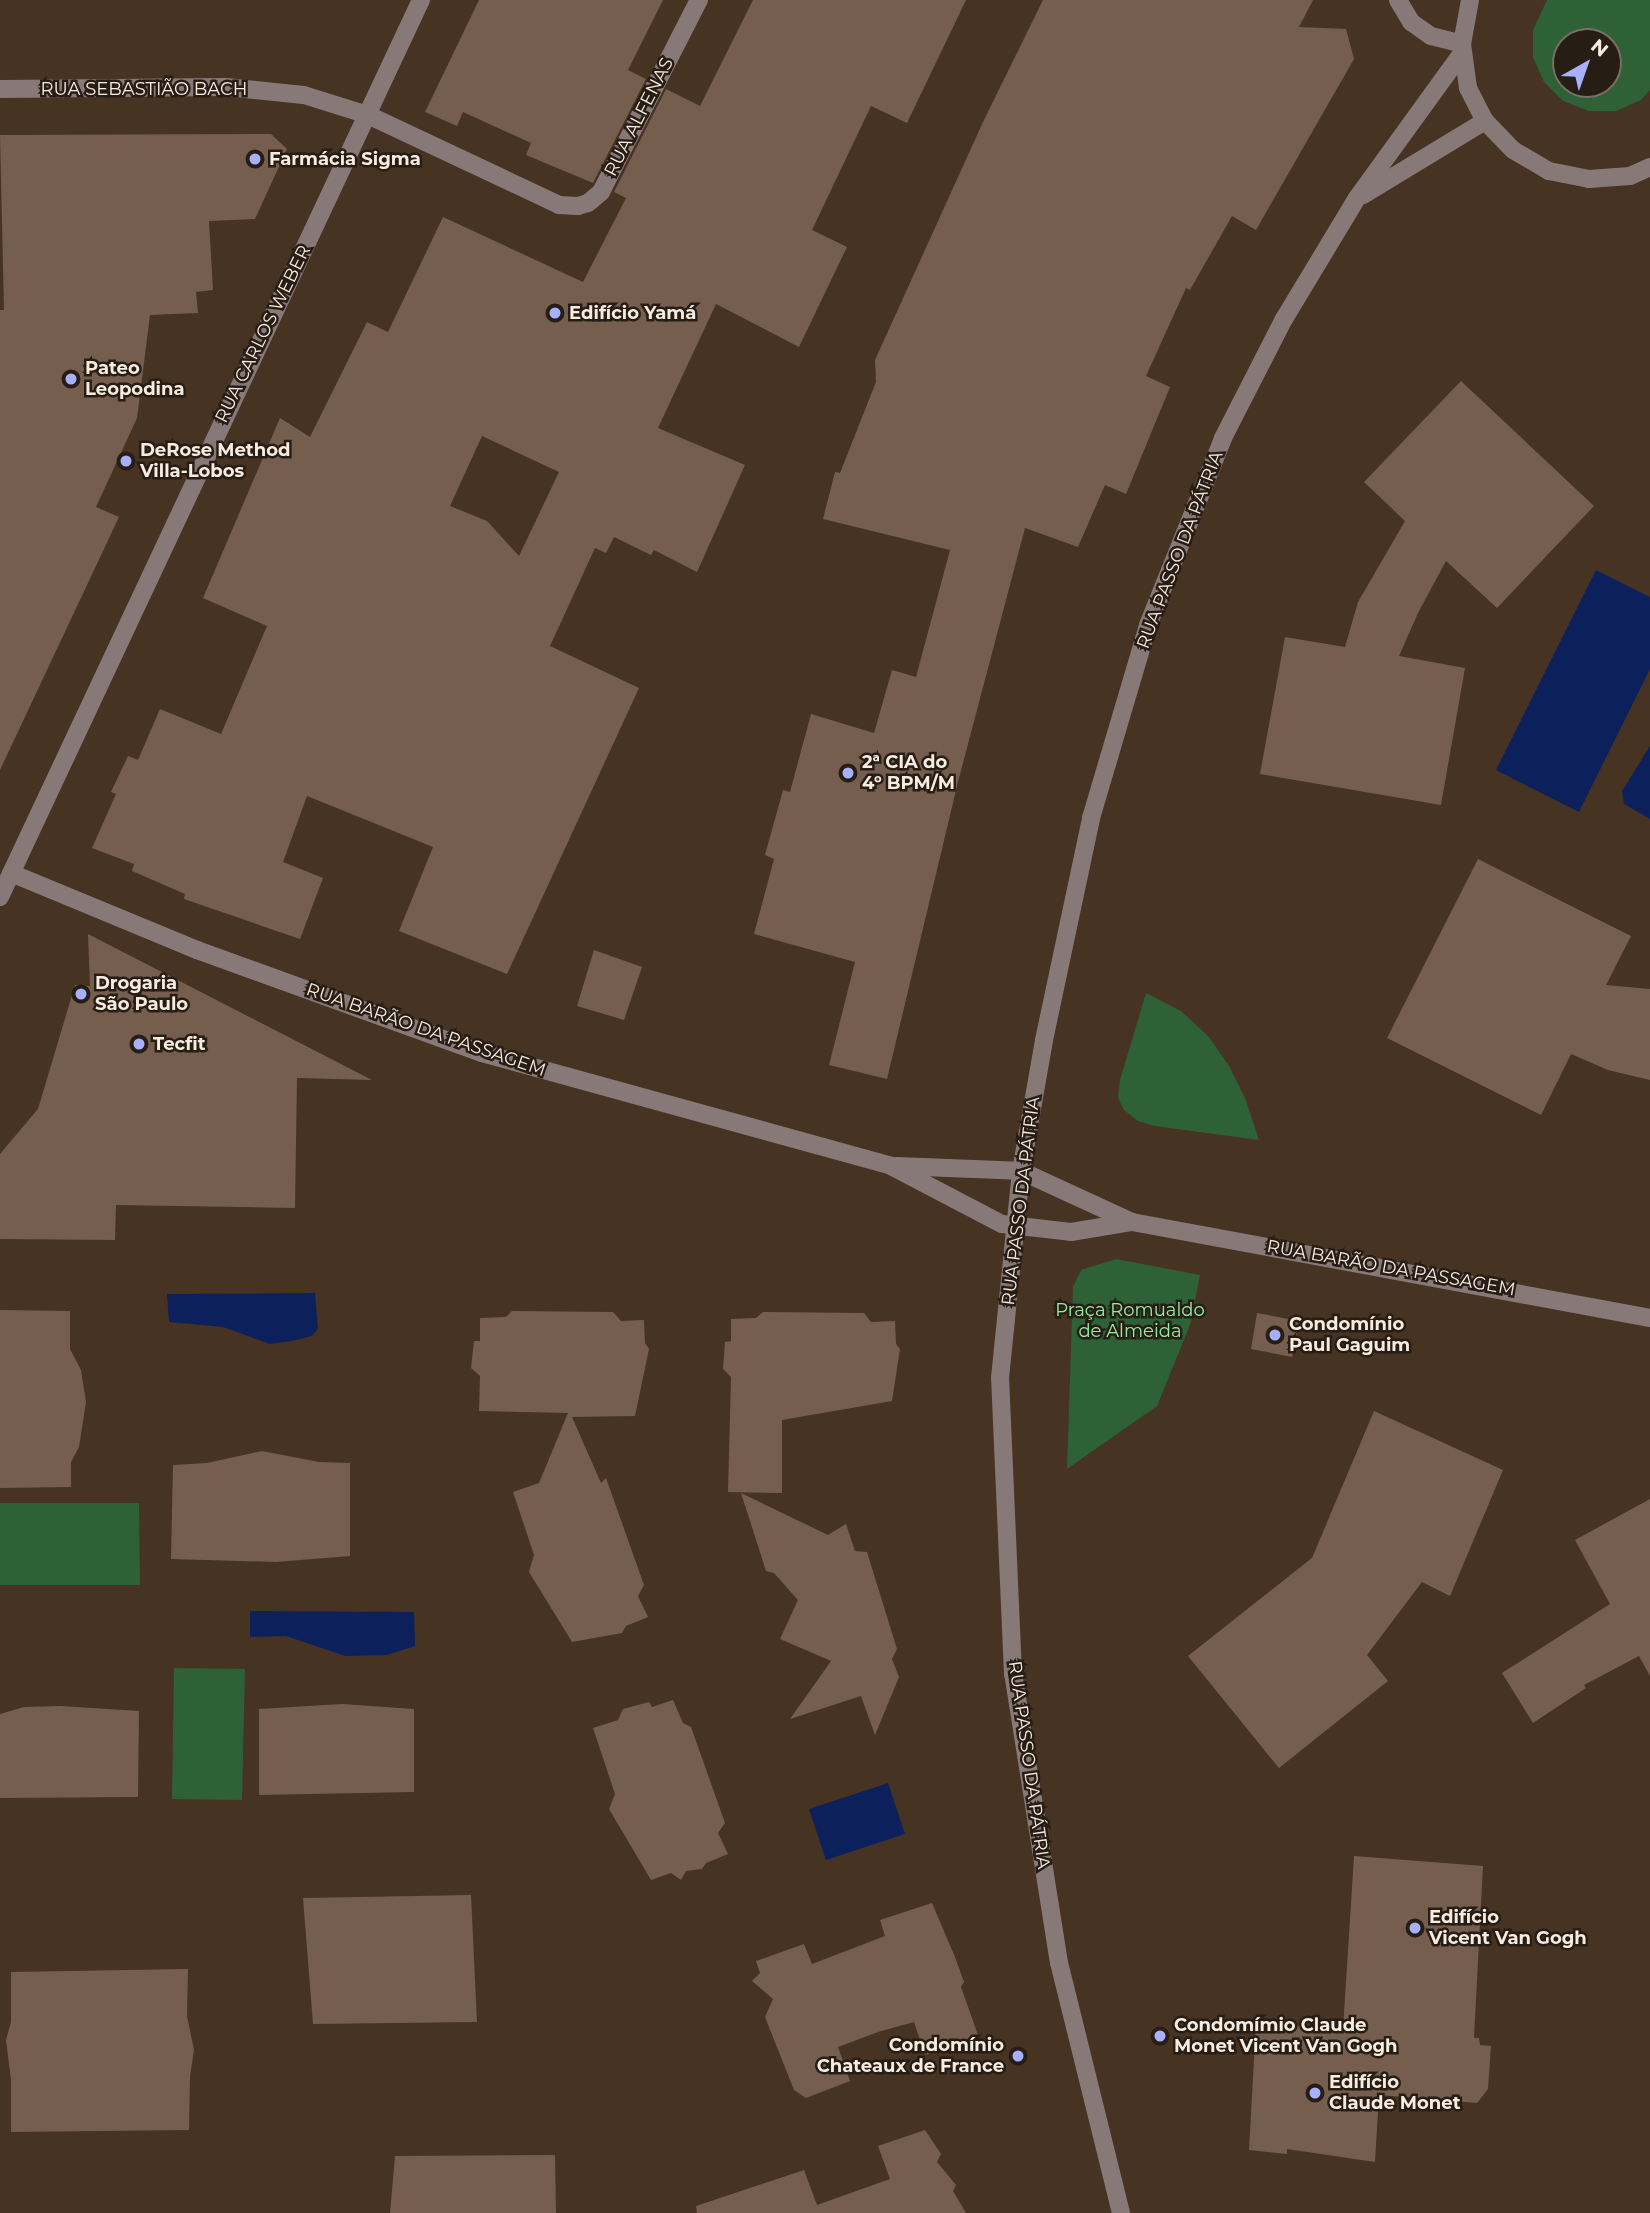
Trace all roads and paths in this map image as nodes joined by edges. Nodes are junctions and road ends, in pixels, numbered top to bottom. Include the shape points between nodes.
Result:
1 (421, 0) edge
2 (699, 0) edge
3 (1398, 0) edge
4 (1471, 0) edge
5 (1462, 48) junction
6 (0, 89) edge
7 (368, 115) junction
8 (1485, 121) junction
9 (1650, 167) edge
10 (1357, 198) junction
11 (11, 873) junction
12 (0, 897) edge
13 (891, 1166) junction
14 (1021, 1171) junction
15 (1132, 1222) junction
16 (1017, 1227) junction
17 (1650, 1318) edge
18 (1121, 2213) edge

1 - 7 street, RUA CARLOS WEBER
2 - 7 street, RUA ALFENAS via 601,192 588,203 559,205
3 - 5 street via 1411,22
4 - 5 street
5 - 8 street via 1468,88
5 - 10 street, RUA PASSO DA PÁTRIA
6 - 7 street, RUA SEBASTIÃO BACH via 226,87 304,95
7 - 11 street, RUA CARLOS WEBER
8 - 9 street via 1513,150 1549,171 1589,179 1630,176
8 - 10 street, RUA PASSO DA PÁTRIA
10 - 14 street, RUA PASSO DA PÁTRIA via 1284,319 1223,438 1148,625 1091,818
11 - 12 street, RUA CARLOS WEBER
11 - 13 street, RUA BARÃO DA PASSAGEM via 197,950 482,1053
13 - 14 street, RUA BARÃO DA PASSAGEM
13 - 16 street, RUA BARÃO DA PASSAGEM via 1002,1224
14 - 15 street, RUA BARÃO DA PASSAGEM
14 - 16 street, RUA PASSO DA PÁTRIA
15 - 16 street, RUA BARÃO DA PASSAGEM via 1071,1232
15 - 17 street, RUA BARÃO DA PASSAGEM
16 - 18 street, RUA PASSO DA PÁTRIA via 1000,1378 1013,1674 1059,1963

